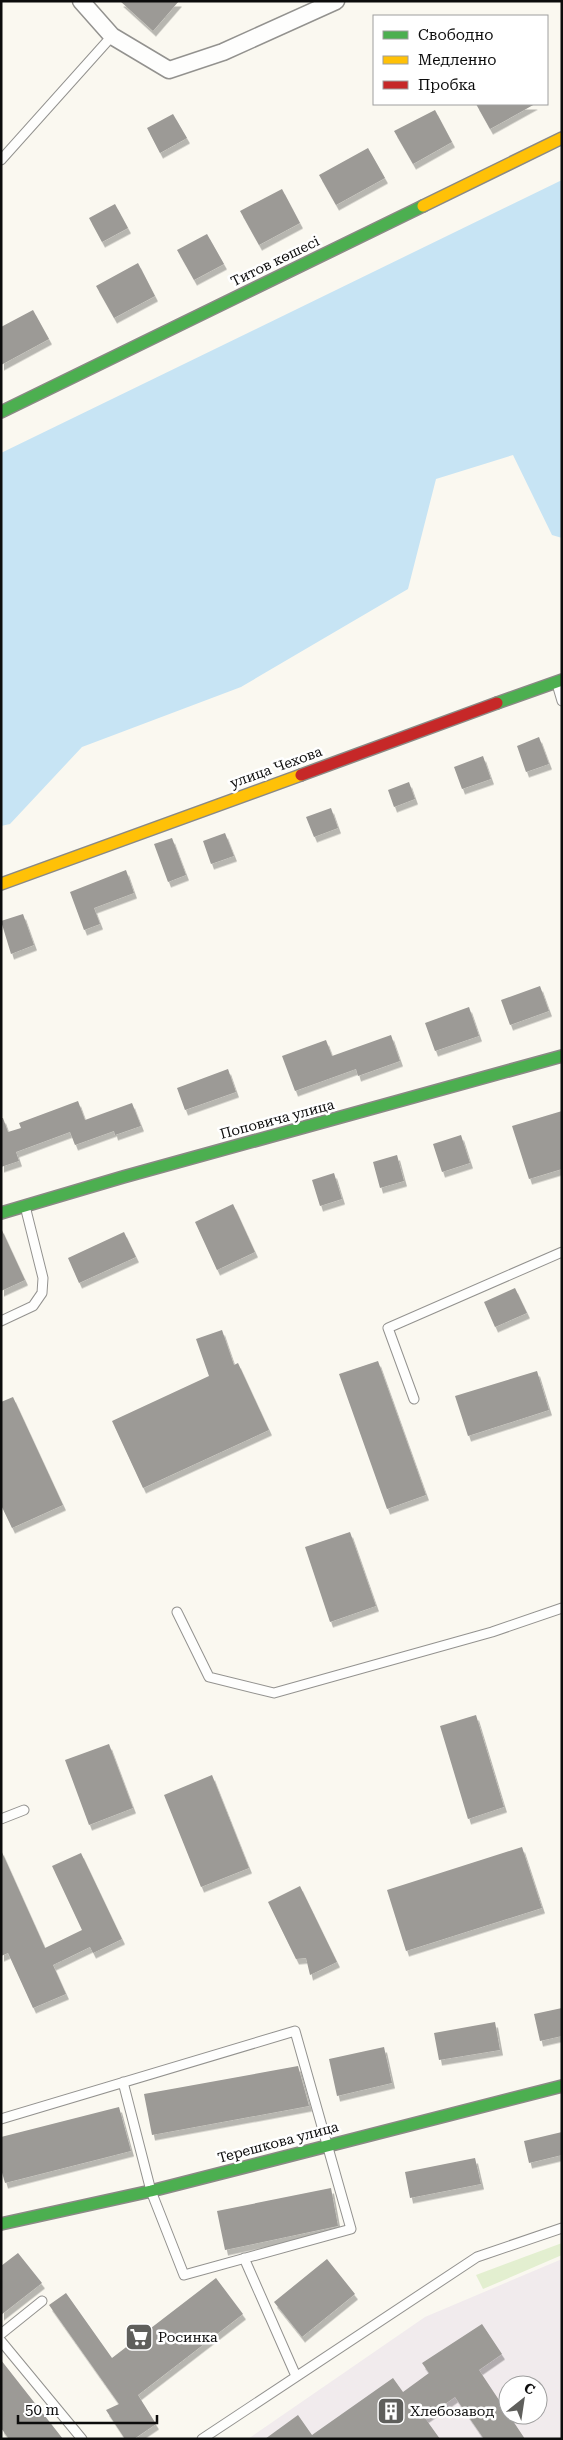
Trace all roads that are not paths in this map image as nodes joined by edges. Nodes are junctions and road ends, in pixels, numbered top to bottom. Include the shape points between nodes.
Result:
1 (336, 1) edge
2 (89, 4) edge
3 (112, 36) junction
4 (562, 138) edge
5 (1, 160) edge
6 (1, 412) edge
7 (559, 680) edge
8 (562, 701) edge
9 (1, 884) edge
10 (562, 1056) edge
11 (25, 1206) junction
12 (1, 1213) edge
13 (562, 1252) edge
14 (1, 1321) edge
15 (414, 1399) dead end
16 (562, 1608) edge
17 (177, 1612) dead end
18 (24, 1810) dead end
19 (1, 1819) edge
20 (123, 2082) junction
21 (562, 2086) edge
22 (1, 2118) edge
23 (328, 2144) junction
24 (152, 2190) junction
25 (1, 2224) edge
26 (562, 2228) edge
27 (244, 2258) junction
28 (42, 2301) dead end
29 (1, 2334) edge
30 (1, 2341) edge
31 (296, 2376) junction
32 (82, 2439) edge
33 (202, 2439) edge

1 - 3 street via 223,52 169,70
2 - 3 street
3 - 5 lane
4 - 6 street, Титов көшесі
7 - 8 lane
7 - 9 street, улица Чехова
10 - 11 street, Поповича улица
11 - 12 street, Поповича улица
11 - 14 lane via 42,1278 42,1294 33,1306
13 - 15 lane via 388,1328
16 - 17 lane via 492,1632 274,1693 209,1677
18 - 19 lane
20 - 22 lane
20 - 23 lane via 296,2031
20 - 24 lane
21 - 23 street, Терешкова улица
23 - 24 street, Терешкова улица
23 - 27 lane via 351,2229
24 - 25 street, Терешкова улица
24 - 27 lane via 184,2274
26 - 31 lane via 477,2257
27 - 31 lane
28 - 29 lane
30 - 32 lane
31 - 33 lane

